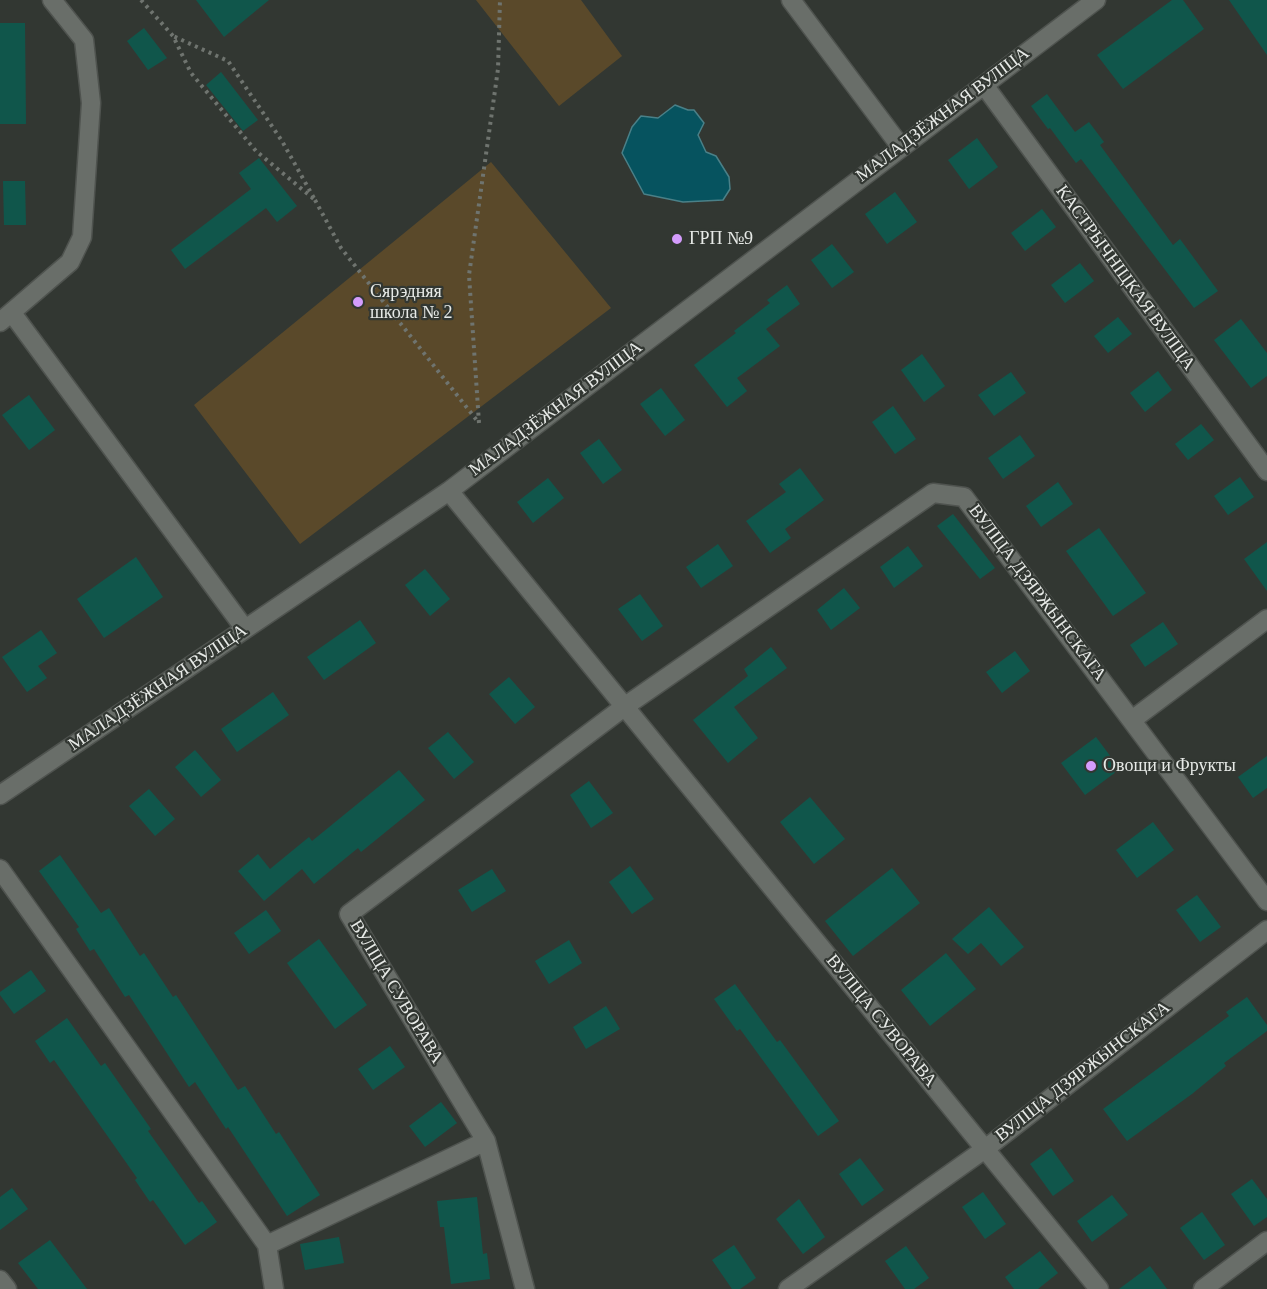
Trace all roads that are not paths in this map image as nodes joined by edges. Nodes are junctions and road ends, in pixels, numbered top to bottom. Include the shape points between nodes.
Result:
1 (52, 0) edge
2 (791, 0) edge
3 (1096, 0) edge
4 (984, 85) junction
5 (901, 147) junction
6 (6, 317) edge
7 (1267, 471) edge
8 (449, 491) junction
9 (1267, 619) edge
10 (245, 629) junction
11 (624, 706) junction
12 (1132, 720) junction
13 (0, 795) edge
14 (0, 868) edge
15 (1267, 901) edge
16 (1267, 930) edge
17 (486, 1141) junction
18 (985, 1149) junction
19 (1267, 1241) edge
20 (267, 1245) junction
21 (0, 1280) edge
22 (7, 1289) edge
23 (274, 1289) edge
24 (525, 1289) edge
25 (788, 1289) edge
26 (1098, 1289) edge
27 (1203, 1289) edge

1 - 6 street via 84,40 91,103 82,237 70,262
2 - 5 street
3 - 4 street, МАЛАДЗЁЖНАЯ ВУЛІЦА
4 - 5 street, МАЛАДЗЁЖНАЯ ВУЛІЦА
4 - 7 street, КАСТРЫЧНІЦКАЯ ВУЛІЦА
5 - 8 street, МАЛАДЗЁЖНАЯ ВУЛІЦА
6 - 10 street
8 - 10 street, МАЛАДЗЁЖНАЯ ВУЛІЦА
8 - 11 street, ВУЛІЦА СУВОРАВА
9 - 12 street
10 - 13 street, МАЛАДЗЁЖНАЯ ВУЛІЦА
11 - 12 street, ВУЛІЦА ДЗЯРЖЫНСКАГА via 933,492 964,497
11 - 17 street, ВУЛІЦА СУВОРАВА via 349,914
11 - 18 street, ВУЛІЦА СУВОРАВА
12 - 15 street, ВУЛІЦА ДЗЯРЖЫНСКАГА
14 - 20 street
16 - 18 street, ВУЛІЦА ДЗЯРЖЫНСКАГА
17 - 20 street
17 - 24 street, ВУЛІЦА СУВОРАВА
18 - 25 street
18 - 26 street, ВУЛІЦА СУВОРАВА
19 - 27 street
20 - 23 street
21 - 22 street

